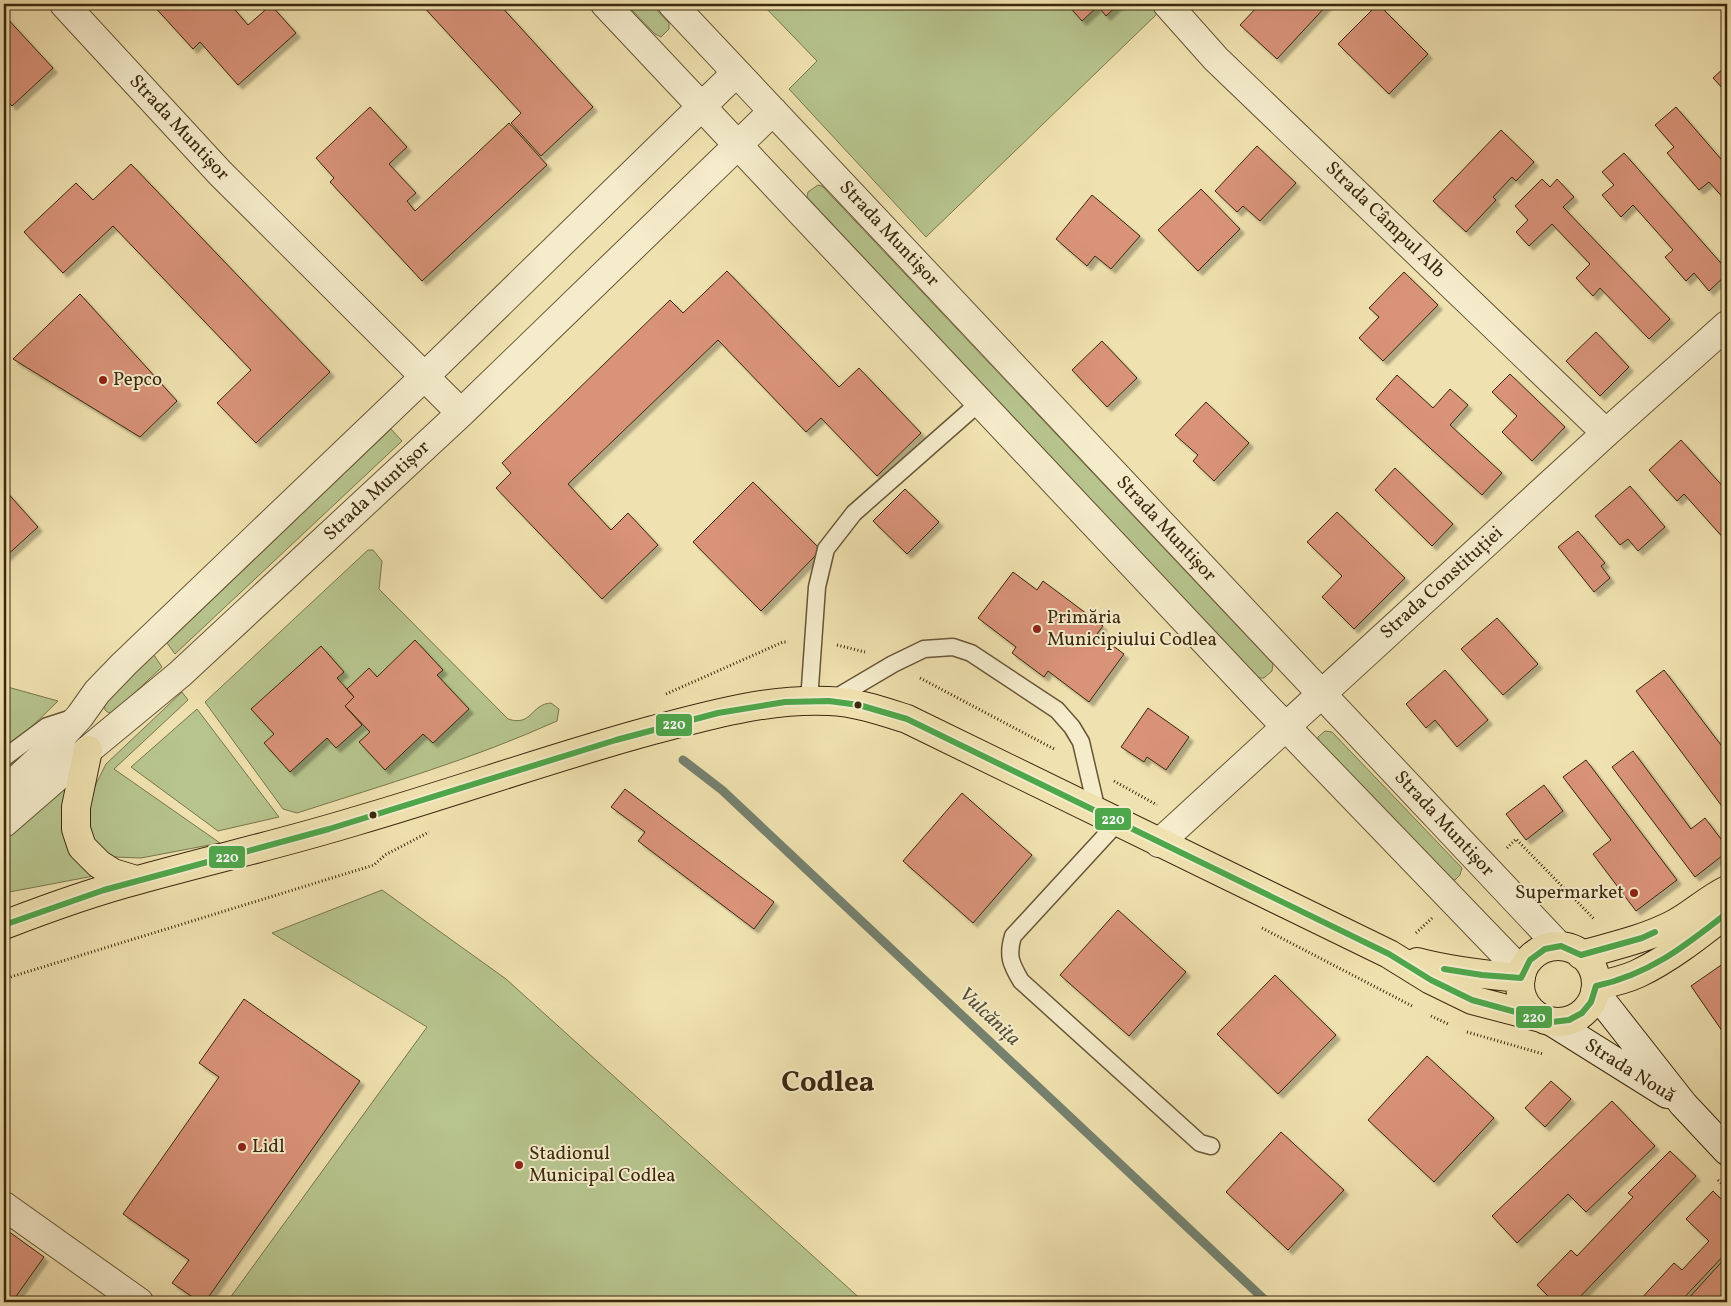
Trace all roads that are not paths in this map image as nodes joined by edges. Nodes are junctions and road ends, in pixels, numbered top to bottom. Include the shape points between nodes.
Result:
1 (64, 4) edge
2 (605, 4) edge
3 (672, 4) edge
4 (1167, 4) edge
5 (736, 72) junction
6 (702, 107) junction
7 (773, 112) junction
8 (738, 146) junction
9 (1727, 325) edge
10 (424, 377) junction
11 (980, 402) junction
12 (461, 414) junction
13 (1606, 433) junction
14 (1320, 694) junction
15 (820, 701) junction
16 (80, 716) junction
17 (1285, 726) junction
18 (88, 750) junction
19 (4, 758) edge
20 (4, 792) edge
21 (1107, 816) junction
22 (4, 823) edge
23 (1159, 843) junction
24 (136, 880) junction
25 (1727, 890) edge
26 (62, 903) junction
27 (4, 906) edge
28 (1727, 914) edge
29 (4, 925) edge
30 (1570, 951) junction
31 (1389, 954) junction
32 (1522, 975) junction
33 (1596, 989) junction
34 (1546, 1020) junction
35 (1683, 1104) junction
36 (1210, 1146) dead end
37 (1727, 1151) edge
38 (4, 1206) edge
39 (140, 1302) edge

1 - 10 street, Strada Muntișor via 220,173
2 - 6 street
3 - 5 street, Strada Muntișor
4 - 13 street, Strada Câmpul Alb via 1216,59
5 - 6 street
5 - 7 street, Strada Muntișor
6 - 8 street
6 - 10 street
7 - 8 street, Strada Muntișor
7 - 14 street, Strada Muntișor
8 - 11 street
8 - 12 street, Strada Muntișor
9 - 13 street, Strada Constituției
10 - 12 street, Strada Muntișor
10 - 16 street via 124,664 97,692
11 - 15 lane via 854,513 826,550 817,587
11 - 17 street
12 - 18 street, Strada Muntișor via 180,674
13 - 14 street, Strada Constituției
14 - 17 street, Strada Constituției
14 - 30 street, Strada Muntișor
15 - 21 highway via 871,707 907,718
15 - 21 lane via 924,649 953,647 971,653 1056,710 1072,727 1081,742
15 - 24 highway via 779,703 697,718 592,747 354,822
16 - 19 lane via 47,726
16 - 20 street
17 - 23 street, Strada Constituției
17 - 32 street
18 - 22 street, Strada Muntișor
18 - 24 highway via 76,807 76,829 82,846 113,873
21 - 23 highway
21 - 36 lane via 1013,936 1009,950 1012,966 1021,981 1200,1143
23 - 31 highway
24 - 26 highway
25 - 30 highway via 1694,912 1642,938
26 - 27 highway
26 - 29 highway
28 - 33 highway via 1662,960 1637,974
30 - 32 highway via 1547,948 1528,961
30 - 33 highway via 1592,968
31 - 32 highway via 1448,970 1482,975
31 - 34 highway via 1472,1000
32 - 34 highway via 1524,1001 1531,1011
33 - 34 highway via 1584,1012 1569,1020
33 - 35 street, Strada Nouă
34 - 35 street, Strada Nouă
35 - 37 street, Strada Nouă
38 - 39 street

